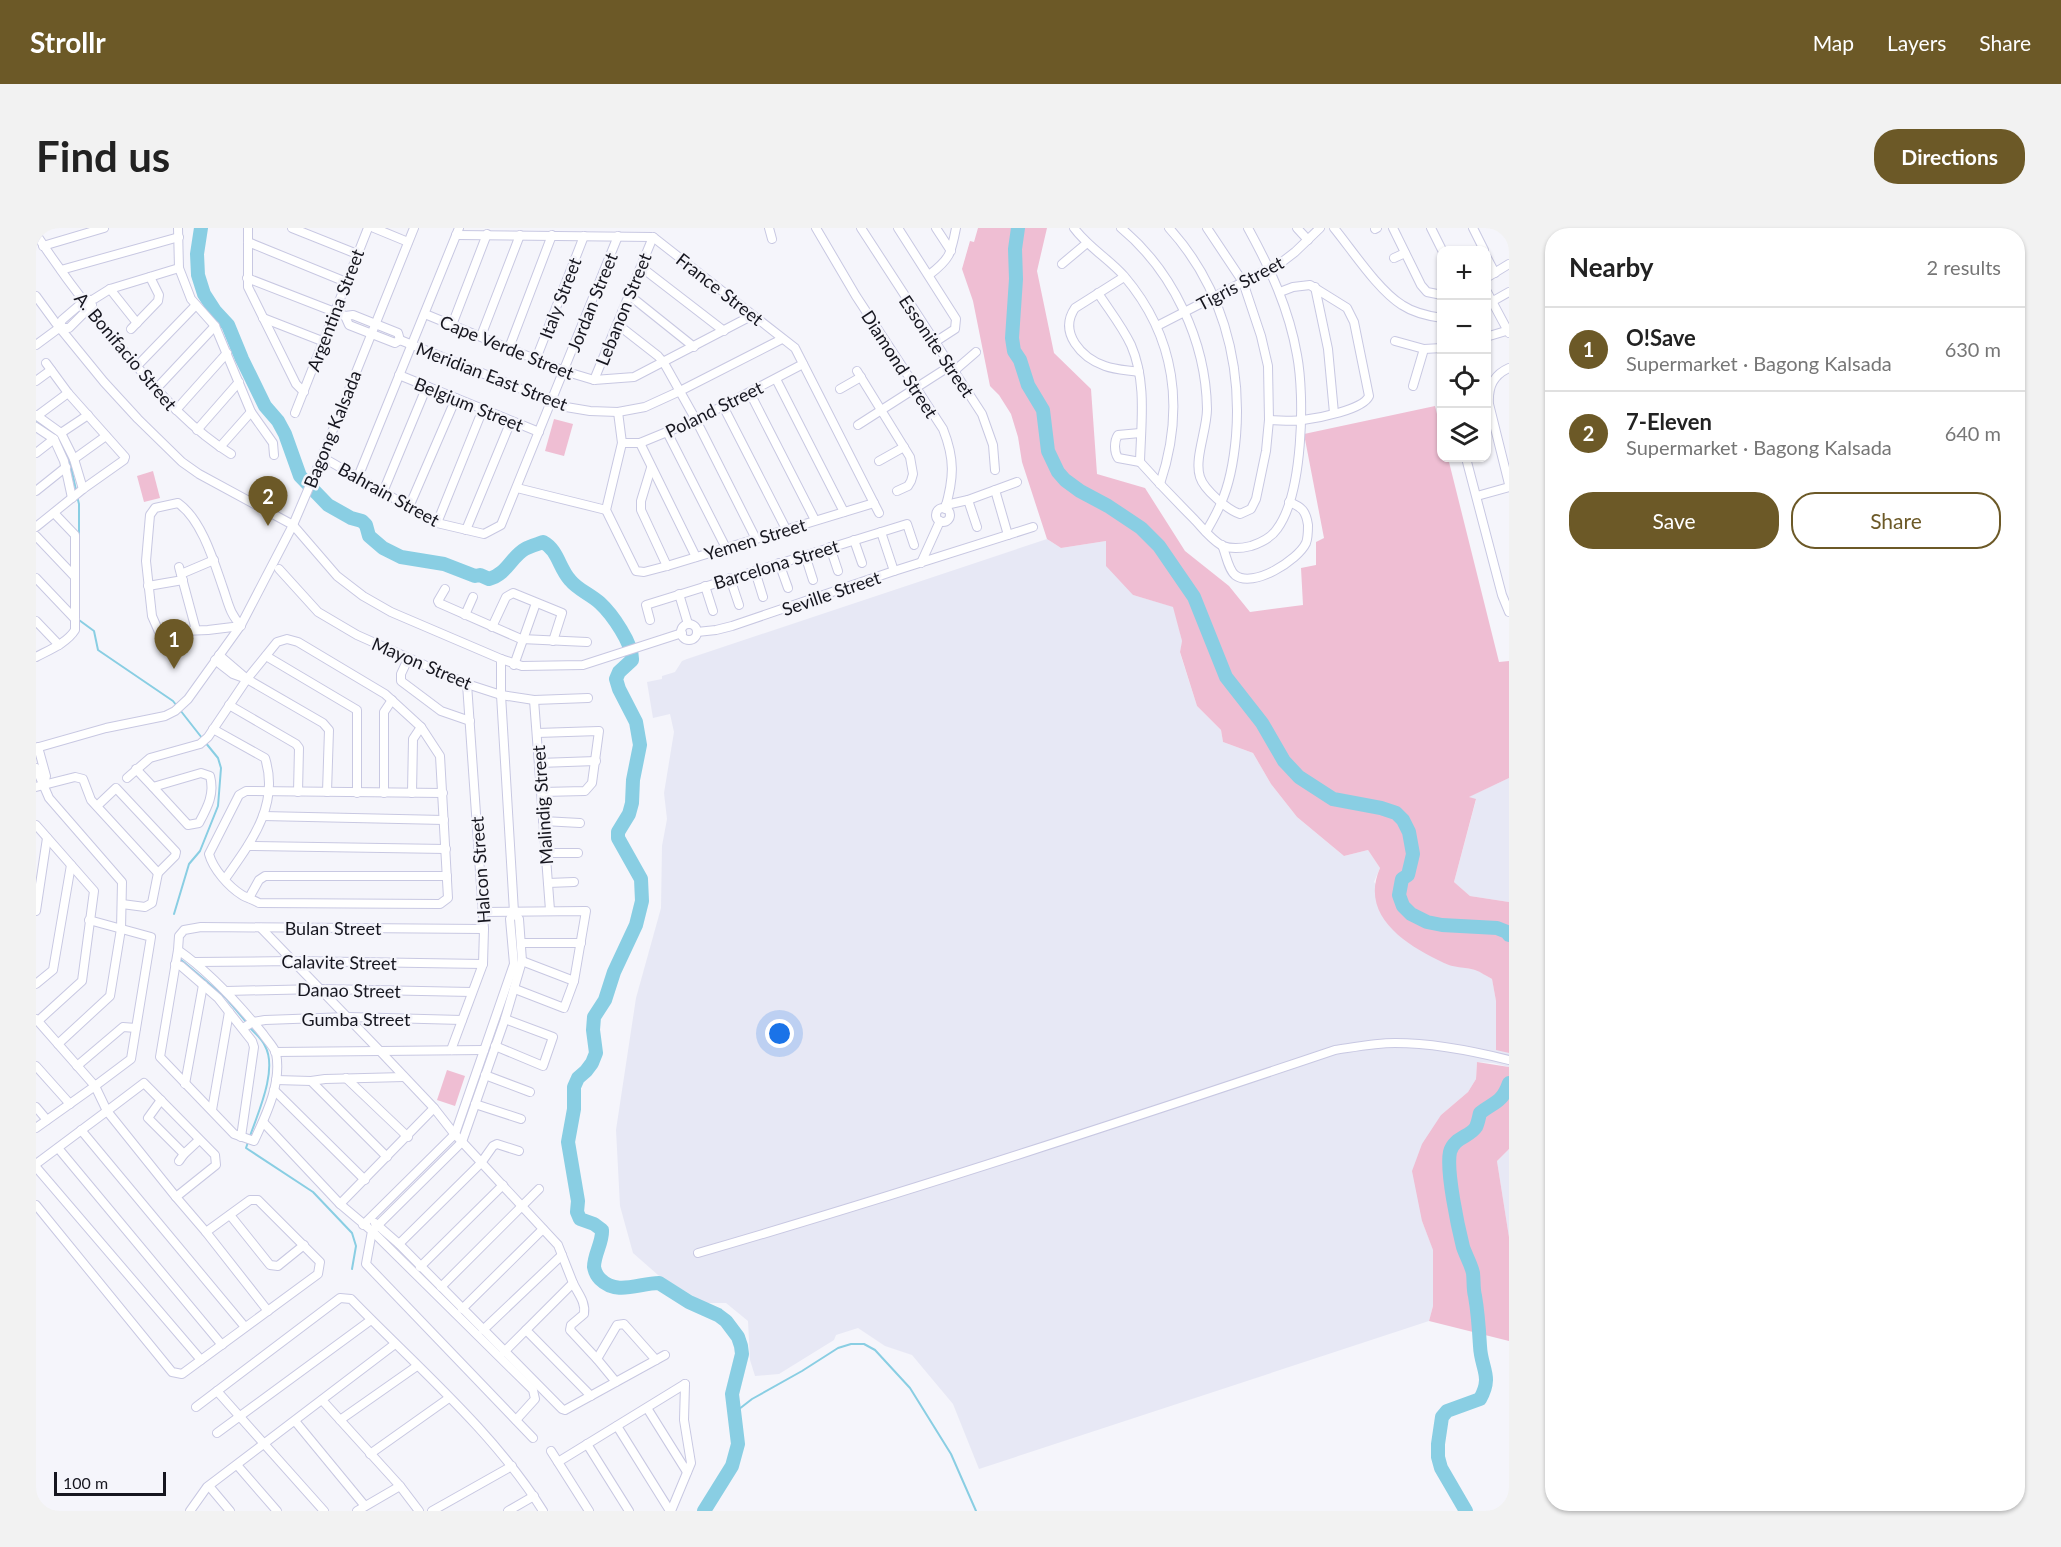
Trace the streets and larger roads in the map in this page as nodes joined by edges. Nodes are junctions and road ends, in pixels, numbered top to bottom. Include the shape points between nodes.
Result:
1 (104, 228) edge
2 (248, 228) edge
3 (292, 228) edge
4 (368, 228) edge
5 (374, 228) edge
6 (414, 228) edge
7 (769, 228) edge
8 (816, 228) edge
9 (861, 228) edge
10 (898, 228) edge
11 (936, 228) edge
12 (956, 228) edge
13 (1074, 228) edge
14 (1121, 228) edge
15 (1169, 228) edge
16 (1207, 228) edge
17 (1248, 228) edge
18 (1297, 228) edge
19 (1320, 228) edge
20 (1334, 228) edge
21 (1393, 228) edge
22 (1431, 228) edge
23 (1473, 228) edge
24 (458, 231) edge
25 (179, 232) edge
26 (36, 234) edge
27 (487, 234) junction
28 (520, 235) junction
29 (552, 235) junction
30 (584, 236) junction
31 (618, 237) junction
32 (653, 237) junction
33 (772, 239) dead end
34 (1308, 240) junction
35 (248, 242) junction
36 (408, 242) junction
37 (1087, 243) junction
38 (44, 246) junction
39 (1440, 246) edge
40 (1482, 246) edge
41 (951, 252) junction
42 (1405, 253) junction
43 (357, 255) junction
44 (1394, 258) dead end
45 (1062, 264) dead end
46 (1509, 264) edge
47 (1491, 265) edge
48 (640, 267) junction
49 (178, 268) junction
50 (1270, 268) junction
51 (61, 270) junction
52 (1495, 273) junction
53 (929, 275) junction
54 (1491, 275) edge
55 (150, 277) junction
56 (1124, 277) junction
57 (247, 279) junction
58 (346, 282) junction
59 (1243, 282) junction
60 (1315, 287) junction
61 (110, 289) junction
62 (1280, 292) junction
63 (1509, 292) edge
64 (1098, 293) junction
65 (1437, 293) edge
66 (629, 295) junction
67 (36, 296) edge
68 (1214, 297) junction
69 (94, 299) junction
70 (83, 302) junction
71 (1491, 302) edge
72 (195, 305) junction
73 (1491, 306) edge
74 (89, 310) junction
75 (1185, 311) junction
76 (334, 312) junction
77 (425, 314) junction
78 (753, 315) junction
79 (345, 316) junction
80 (1437, 317) edge
81 (263, 318) junction
82 (375, 324) junction
83 (617, 324) junction
84 (452, 325) junction
85 (215, 326) junction
86 (1157, 326) junction
87 (59, 328) junction
88 (724, 331) junction
89 (1509, 331) edge
90 (371, 333) junction
91 (481, 336) junction
92 (1491, 336) edge
93 (782, 339) junction
94 (400, 340) junction
95 (322, 341) junction
96 (1395, 341) dead end
97 (935, 342) junction
98 (36, 345) edge
99 (412, 345) junction
100 (694, 347) junction
101 (509, 348) junction
102 (1437, 348) edge
103 (1424, 349) junction
104 (976, 352) dead end
105 (227, 353) junction
106 (536, 359) junction
107 (664, 363) junction
108 (803, 364) junction
109 (137, 366) junction
110 (952, 368) junction
111 (1509, 368) edge
112 (564, 371) junction
113 (1138, 372) junction
114 (399, 375) junction
115 (776, 379) junction
116 (594, 380) junction
117 (36, 381) edge
118 (239, 382) junction
119 (427, 386) junction
120 (1413, 386) dead end
121 (840, 388) dead end
122 (915, 388) junction
123 (156, 389) junction
124 (680, 391) junction
125 (304, 392) junction
126 (69, 393) junction
127 (750, 393) junction
128 (456, 398) junction
129 (552, 401) junction
130 (723, 406) junction
131 (483, 409) junction
132 (176, 410) junction
133 (881, 411) junction
134 (251, 412) junction
135 (618, 412) junction
136 (295, 413) dead end
137 (1334, 413) junction
138 (37, 415) edge
139 (88, 415) junction
140 (696, 420) junction
141 (1269, 420) junction
142 (511, 421) junction
143 (1301, 421) junction
144 (858, 425) dead end
145 (36, 426) edge
146 (197, 430) junction
147 (539, 432) junction
148 (667, 432) junction
149 (1140, 433) junction
150 (58, 436) junction
151 (106, 436) junction
152 (640, 442) junction
153 (622, 443) junction
154 (220, 447) junction
155 (904, 447) junction
156 (36, 453) edge
157 (231, 454) dead end
158 (274, 454) dead end
159 (322, 457) junction
160 (74, 459) junction
161 (879, 461) dead end
162 (1140, 462) junction
163 (1467, 462) edge
164 (66, 467) junction
165 (651, 468) junction
166 (995, 470) dead end
167 (358, 477) junction
168 (1017, 482) dead end
169 (1160, 484) junction
170 (1509, 485) edge
171 (517, 488) junction
172 (897, 490) dead end
173 (994, 490) junction
174 (36, 491) edge
175 (383, 492) junction
176 (77, 494) junction
177 (1477, 496) junction
178 (968, 500) junction
179 (1222, 502) junction
180 (1289, 502) junction
181 (874, 503) junction
182 (410, 507) junction
183 (945, 507) junction
184 (606, 510) junction
185 (844, 512) junction
186 (54, 513) junction
187 (879, 513) dead end
188 (815, 520) junction
189 (436, 523) junction
190 (292, 525) junction
191 (36, 527) edge
192 (977, 527) dead end
193 (1033, 527) dead end
194 (786, 529) junction
195 (466, 530) junction
196 (881, 532) junction
197 (1206, 532) junction
198 (1008, 535) junction
199 (36, 536) edge
200 (756, 538) junction
201 (854, 540) junction
202 (914, 545) dead end
203 (1222, 545) junction
204 (726, 548) junction
205 (830, 548) junction
206 (805, 555) junction
207 (696, 557) junction
208 (214, 560) junction
209 (779, 563) junction
210 (862, 563) dead end
211 (921, 563) junction
212 (667, 566) junction
213 (279, 569) dead end
214 (755, 571) junction
215 (838, 571) dead end
216 (894, 571) junction
217 (181, 574) junction
218 (74, 576) junction
219 (36, 578) edge
220 (730, 578) junction
221 (813, 580) dead end
222 (148, 586) junction
223 (705, 586) junction
224 (788, 588) dead end
225 (445, 589) dead end
226 (679, 594) junction
227 (473, 597) dead end
228 (763, 597) dead end
229 (536, 603) junction
230 (739, 605) dead end
231 (713, 611) dead end
232 (1509, 612) edge
233 (465, 615) junction
234 (75, 619) junction
235 (650, 620) dead end
236 (36, 621) edge
237 (688, 624) junction
238 (241, 625) junction
239 (492, 627) junction
240 (196, 630) junction
241 (697, 632) junction
242 (682, 633) junction
243 (521, 639) junction
244 (553, 641) junction
245 (588, 642) dead end
246 (59, 645) junction
247 (266, 656) junction
248 (36, 657) edge
249 (217, 657) junction
250 (408, 659) junction
251 (501, 659) junction
252 (514, 665) junction
253 (247, 679) junction
254 (467, 684) junction
255 (501, 695) junction
256 (588, 698) dead end
257 (392, 700) junction
258 (534, 700) junction
259 (229, 705) junction
260 (470, 721) junction
261 (421, 727) junction
262 (210, 733) junction
263 (537, 733) junction
264 (37, 747) edge
265 (596, 762) junction
266 (539, 763) junction
267 (36, 768) edge
268 (136, 769) junction
269 (127, 778) dead end
270 (40, 786) edge
271 (153, 787) junction
272 (270, 792) junction
273 (298, 792) junction
274 (327, 792) junction
275 (357, 792) junction
276 (542, 792) junction
277 (384, 793) junction
278 (412, 793) junction
279 (443, 793) junction
280 (96, 806) junction
281 (263, 816) junction
282 (444, 819) junction
283 (543, 821) junction
284 (580, 822) dead end
285 (36, 825) edge
286 (47, 838) junction
287 (248, 846) junction
288 (446, 849) junction
289 (578, 852) dead end
290 (546, 853) junction
291 (71, 865) junction
292 (158, 873) junction
293 (447, 876) junction
294 (225, 879) junction
295 (574, 882) dead end
296 (548, 883) junction
297 (249, 898) junction
298 (122, 904) junction
299 (550, 910) junction
300 (36, 911) edge
301 (483, 912) junction
302 (514, 912) junction
303 (89, 920) junction
304 (261, 928) junction
305 (121, 929) junction
306 (484, 929) junction
307 (521, 943) junction
308 (581, 943) junction
309 (178, 950) junction
310 (293, 961) junction
311 (522, 961) junction
312 (195, 962) junction
313 (175, 964) junction
314 (483, 964) junction
315 (574, 981) junction
316 (36, 984) edge
317 (203, 985) junction
318 (321, 989) junction
319 (515, 989) junction
320 (226, 992) junction
321 (472, 992) junction
322 (229, 1012) junction
323 (348, 1017) junction
324 (505, 1018) junction
325 (37, 1020) edge
326 (462, 1020) junction
327 (248, 1025) junction
328 (136, 1028) junction
329 (57, 1044) junction
330 (495, 1046) junction
331 (451, 1050) junction
332 (484, 1050) junction
333 (380, 1051) junction
334 (276, 1052) junction
335 (1509, 1060) edge
336 (36, 1066) edge
337 (77, 1066) junction
338 (485, 1075) junction
339 (405, 1077) junction
340 (346, 1078) junction
341 (276, 1080) junction
342 (311, 1081) junction
343 (185, 1084) junction
344 (94, 1086) junction
345 (274, 1090) junction
346 (530, 1092) dead end
347 (161, 1100) junction
348 (70, 1104) junction
349 (475, 1104) junction
350 (36, 1107) edge
351 (434, 1108) junction
352 (212, 1110) junction
353 (108, 1111) junction
354 (521, 1119) dead end
355 (47, 1120) junction
356 (263, 1122) junction
357 (36, 1128) edge
358 (81, 1130) junction
359 (455, 1134) junction
360 (408, 1137) junction
361 (247, 1139) junction
362 (199, 1140) junction
363 (462, 1142) junction
364 (58, 1148) junction
365 (519, 1151) dead end
366 (387, 1157) junction
367 (481, 1163) junction
368 (36, 1165) edge
369 (365, 1180) junction
370 (502, 1185) junction
371 (539, 1189) dead end
372 (176, 1197) junction
373 (340, 1204) junction
374 (36, 1205) edge
375 (522, 1207) junction
376 (230, 1215) junction
377 (370, 1225) junction
378 (543, 1229) junction
379 (206, 1233) junction
380 (399, 1244) junction
381 (304, 1245) junction
382 (698, 1253) dead end
383 (562, 1255) junction
384 (420, 1266) junction
385 (573, 1283) junction
386 (441, 1287) junction
387 (462, 1309) junction
388 (268, 1311) junction
389 (371, 1320) junction
390 (245, 1327) junction
391 (483, 1330) junction
392 (526, 1330) junction
393 (395, 1344) junction
394 (222, 1345) junction
395 (504, 1352) junction
396 (664, 1355) dead end
397 (597, 1359) junction
398 (201, 1360) junction
399 (656, 1360) junction
400 (417, 1366) junction
401 (512, 1366) junction
402 (616, 1382) junction
403 (217, 1391) junction
404 (591, 1396) junction
405 (449, 1398) junction
406 (322, 1400) junction
407 (196, 1407) dead end
408 (647, 1408) junction
409 (240, 1417) junction
410 (340, 1420) junction
411 (516, 1420) junction
412 (295, 1421) junction
413 (617, 1426) junction
414 (217, 1433) dead end
415 (533, 1438) dead end
416 (264, 1444) junction
417 (588, 1444) junction
418 (551, 1451) dead end
419 (370, 1454) junction
420 (558, 1462) junction
421 (237, 1465) junction
422 (512, 1466) junction
423 (687, 1472) junction
424 (209, 1486) junction
425 (400, 1486) junction
426 (534, 1496) junction
427 (365, 1506) junction
428 (190, 1511) edge
429 (230, 1511) edge
430 (277, 1511) edge
431 (324, 1511) edge
432 (357, 1511) edge
433 (419, 1511) edge
434 (432, 1511) edge
435 (508, 1511) edge
436 (543, 1511) edge
437 (589, 1511) edge
438 (629, 1511) edge
439 (670, 1511) edge

1 - 38 street
2 - 35 street
3 - 43 street
4 - 43 street, Argentina Street
5 - 36 street
6 - 36 street, Bagong Kalsada
7 - 33 street
8 - 122 street, Diamond Street
9 - 97 street, Essonite Street
10 - 53 street
11 - 41 street
12 - 41 street
13 - 37 street
14 - 75 street, Tigris Street via 1161,273
15 - 68 street via 1203,274
16 - 59 street
17 - 50 street
18 - 34 street
19 - 34 street, Tigris Street
20 - 80 street via 1401,305
21 - 42 street
22 - 39 street
23 - 40 street
24 - 27 street
24 - 77 street
25 - 49 street
25 - 51 street
26 - 38 street, A. Bonifacio Street
27 - 28 street
27 - 84 street
28 - 29 street
28 - 91 street
29 - 30 street
29 - 101 street
30 - 31 street
30 - 106 street, Italy Street
31 - 32 street
31 - 112 street, Jordan Street
32 - 48 street, Lebanon Street
32 - 78 street, France Street
34 - 50 street, Tigris Street
35 - 57 street
35 - 58 street
36 - 82 street, Bagong Kalsada
37 - 45 street
37 - 56 street
38 - 51 street, A. Bonifacio Street
41 - 53 street
42 - 44 street
42 - 65 street via 1421,285
43 - 58 street, Argentina Street
46 - 52 street
47 - 52 street
48 - 66 street, Lebanon Street
48 - 88 street
49 - 55 street
49 - 72 street
50 - 59 street, Tigris Street
50 - 62 street
51 - 70 street, A. Bonifacio Street
52 - 54 street
53 - 97 street via 956,319 955,329
55 - 61 street
55 - 61 street via 159,294 158,301 134,326
56 - 64 street
56 - 86 street
57 - 76 street
57 - 81 street
58 - 76 street, Argentina Street
59 - 68 street, Tigris Street
59 - 141 street via 1268,366
60 - 62 street via 1305,285
60 - 137 street via 1328,348
60 - 137 street via 1352,314 1370,392 1361,406
61 - 69 street
62 - 143 street via 1297,355
63 - 71 street
64 - 113 street via 1125,334
64 - 113 street via 1070,315 1074,343 1081,352 1105,366
66 - 83 street, Lebanon Street
66 - 100 street
67 - 87 street
68 - 75 street, Tigris Street
68 - 179 street via 1231,345 1237,382 1235,452
69 - 70 street
69 - 74 street
70 - 74 street, A. Bonifacio Street
70 - 87 street via 62,320
72 - 85 street
72 - 109 street
73 - 89 street
74 - 87 street via 69,327
74 - 109 street, A. Bonifacio Street
75 - 86 street, Tigris Street
75 - 179 street, Tigris Street via 1205,378 1206,428 1199,475
76 - 79 street
76 - 95 street, Argentina Street
77 - 84 street, Cape Verde Street
77 - 99 street
78 - 88 street, Cape Verde Street
78 - 93 street, France Street
79 - 82 street via 353,315
79 - 90 street, Meridian East Street via 349,325
81 - 95 street
81 - 125 street via 296,384
82 - 90 street, Bagong Kalsada
82 - 94 street, Meridian East Street via 398,333
83 - 107 street
83 - 116 street, Lebanon Street
84 - 91 street, Cape Verde Street
85 - 105 street
85 - 123 street
86 - 169 street via 1170,364 1174,420
87 - 98 street
87 - 190 street via 138,419 182,462
88 - 100 street, Cape Verde Street
89 - 92 street
90 - 94 street, Meridian East Street via 395,343
90 - 159 street, Bagong Kalsada
91 - 101 street, Cape Verde Street
93 - 108 street, France Street via 795,348
93 - 124 street, Meridian East Street
94 - 99 street, Meridian East Street
95 - 125 street, Argentina Street
96 - 103 street
97 - 110 street, Essonite Street
99 - 114 street
99 - 129 street, Meridian East Street
100 - 107 street, Cape Verde Street
101 - 106 street, Cape Verde Street
102 - 103 street
103 - 120 street
104 - 110 street
105 - 118 street
105 - 132 street
106 - 112 street, Cape Verde Street
107 - 116 street, Cape Verde Street via 634,377
107 - 124 street
108 - 115 street, Poland Street
108 - 181 street, France Street
109 - 123 street, A. Bonifacio Street
110 - 122 street
110 - 166 street, Essonite Street via 989,429
111 - 170 street via 1499,373 1488,392
112 - 116 street, Cape Verde Street
112 - 129 street, Jordan Street
113 - 149 street via 1142,399
114 - 119 street, Belgium Street
114 - 167 street
115 - 127 street, Poland Street
115 - 185 street
117 - 126 street via 48,367
118 - 134 street
118 - 146 street
119 - 128 street, Belgium Street
119 - 175 street
121 - 133 street via 859,374
122 - 133 street
122 - 183 street, Diamond Street via 950,446 952,482
123 - 132 street, A. Bonifacio Street
124 - 135 street, Meridian East Street via 645,407
124 - 140 street
125 - 136 street, Argentina Street
126 - 138 street
126 - 139 street
127 - 130 street, Poland Street
127 - 188 street
128 - 131 street, Belgium Street
128 - 182 street
129 - 135 street, Meridian East Street via 576,409
129 - 147 street, Bahrain Street
130 - 140 street, Poland Street
130 - 194 street
131 - 142 street, Belgium Street
131 - 189 street
132 - 146 street, A. Bonifacio Street
133 - 144 street
133 - 155 street
134 - 154 street
134 - 158 street via 273,443
135 - 153 street
137 - 143 street
138 - 150 street
139 - 150 street
139 - 151 street
140 - 148 street, Poland Street
140 - 200 street
141 - 143 street
141 - 179 street via 1261,479 1251,509 1240,514
142 - 147 street, Belgium Street
142 - 195 street
143 - 180 street
145 - 150 street
146 - 154 street, A. Bonifacio Street
147 - 171 street, Bahrain Street
148 - 152 street, Poland Street
148 - 204 street
149 - 162 street
149 - 162 street via 1121,433 1116,441 1118,458
150 - 156 street
150 - 160 street
150 - 164 street
151 - 160 street
151 - 176 street via 124,454 124,460
152 - 153 street, Poland Street
152 - 165 street
153 - 184 street
154 - 157 street, A. Bonifacio Street
155 - 161 street
155 - 172 street via 913,474 908,486
159 - 167 street, Bahrain Street
159 - 190 street, Bagong Kalsada
160 - 176 street
162 - 169 street
163 - 177 street
164 - 174 street
164 - 176 street
165 - 207 street
165 - 212 street via 641,510
167 - 175 street, Bahrain Street
168 - 173 street
169 - 197 street
170 - 177 street
171 - 184 street
171 - 195 street, Bahrain Street via 501,525 487,534
173 - 178 street
173 - 198 street
175 - 182 street, Bahrain Street
176 - 186 street
177 - 232 street
178 - 183 street
178 - 192 street
179 - 197 street
180 - 203 street via 1277,530 1268,538 1246,547
180 - 203 street via 1305,512 1308,530 1306,543 1287,564 1263,576 1243,578 1233,573
181 - 185 street, Yemen Street
181 - 187 street, France Street
182 - 189 street, Bahrain Street
183 - 211 street, Diamond Street via 937,513 940,521
184 - 212 street, Yemen Street via 636,571
185 - 188 street, Yemen Street
186 - 191 street
186 - 218 street via 75,535
188 - 194 street, Yemen Street
189 - 195 street, Bahrain Street
190 - 238 street, Bagong Kalsada
190 - 251 street via 337,576 363,596
193 - 198 street, Seville Street
194 - 200 street, Yemen Street
196 - 201 street, Barcelona Street
196 - 202 street, Barcelona Street via 907,524
196 - 216 street
197 - 203 street
198 - 211 street, Seville Street
199 - 218 street
200 - 204 street, Yemen Street
201 - 205 street, Barcelona Street
201 - 210 street
204 - 207 street, Yemen Street
205 - 206 street, Barcelona Street
205 - 215 street
206 - 209 street, Barcelona Street
206 - 221 street
207 - 212 street, Yemen Street
208 - 217 street
208 - 222 street via 187,509 178,503 155,508 150,515
208 - 238 street via 231,613
209 - 214 street, Barcelona Street
209 - 224 street
211 - 216 street, Seville Street
213 - 250 street, Mayon Street via 318,612
214 - 220 street, Barcelona Street
214 - 228 street
216 - 241 street, Seville Street via 732,626
217 - 222 street
217 - 240 street
218 - 234 street
219 - 234 street
220 - 223 street, Barcelona Street
220 - 230 street
222 - 240 street via 152,616 159,632
223 - 226 street, Barcelona Street
223 - 231 street
225 - 233 street via 439,602
226 - 235 street, Barcelona Street via 645,605
226 - 237 street
227 - 233 street
229 - 239 street via 509,594
229 - 243 street
229 - 244 street via 562,613
233 - 239 street
234 - 246 street via 74,633
236 - 246 street
237 - 241 street
237 - 242 street
238 - 240 street
238 - 249 street, Bagong Kalsada
239 - 243 street
241 - 242 street via 689,639
242 - 252 street via 577,666
243 - 244 street
243 - 252 street
244 - 245 street
246 - 248 street
247 - 253 street
247 - 257 street via 277,642 298,642
247 - 275 street via 357,710
249 - 253 street via 233,674
249 - 264 street, Bagong Kalsada via 179,709 165,716
250 - 254 street, Mayon Street
250 - 260 street via 401,681 441,711
251 - 252 street
251 - 255 street
253 - 259 street
253 - 274 street via 329,730
254 - 255 street, Mayon Street
254 - 260 street, Halcon Street
255 - 258 street, Mayon Street
255 - 302 street
256 - 258 street, Mayon Street
257 - 261 street
257 - 277 street via 384,712
258 - 263 street, Malindig Street
259 - 262 street
259 - 273 street via 296,744
260 - 301 street, Halcon Street
261 - 278 street via 413,739
261 - 279 street via 440,756
262 - 268 street via 200,744 150,758
262 - 272 street via 265,758
263 - 265 street via 599,731
263 - 266 street, Malindig Street
264 - 270 street via 46,776
265 - 266 street
265 - 276 street via 592,783 585,791
266 - 276 street, Malindig Street
267 - 270 street
268 - 269 street
268 - 271 street
270 - 280 street via 79,777 86,783
270 - 298 street via 123,882
271 - 271 street via 188,825 199,823 208,806 212,784 205,773
272 - 273 street
272 - 281 street
272 - 294 street via 246,790 239,795 209,854
273 - 274 street
274 - 275 street
275 - 277 street
276 - 283 street, Malindig Street
277 - 278 street
278 - 279 street
279 - 282 street
280 - 292 street
280 - 292 street via 116,788 176,852
281 - 282 street
281 - 287 street
282 - 288 street
283 - 284 street
283 - 290 street, Malindig Street
285 - 286 street
286 - 291 street
286 - 300 street
287 - 288 street
287 - 294 street
288 - 293 street
289 - 290 street
290 - 296 street, Malindig Street
291 - 303 street via 94,891
291 - 316 street via 53,970
292 - 298 street via 152,903 145,907
293 - 297 street via 265,876
293 - 297 street via 448,898 440,904 259,903
294 - 297 street
295 - 296 street
296 - 299 street, Malindig Street
298 - 305 street
299 - 302 street
299 - 308 street via 586,911
301 - 302 street
301 - 306 street, Halcon Street
302 - 307 street via 519,919
302 - 332 street via 510,919 514,964
303 - 305 street
303 - 325 street via 82,981
304 - 306 street, Bulan Street
304 - 309 street, Bulan Street via 184,930 179,936
304 - 310 street
305 - 328 street via 151,937
305 - 329 street via 110,996
306 - 314 street, Halcon Street
307 - 308 street
307 - 311 street
308 - 315 street
309 - 312 street
309 - 313 street
310 - 312 street, Calavite Street
310 - 314 street, Calavite Street
310 - 318 street
311 - 315 street
311 - 319 street
312 - 320 street
313 - 317 street
313 - 343 street via 160,1057
314 - 321 street, Halcon Street
315 - 319 street via 564,1008
317 - 322 street
317 - 343 street
318 - 320 street, Danao Street
318 - 321 street, Danao Street
318 - 323 street
319 - 324 street
320 - 327 street
321 - 326 street, Halcon Street
322 - 327 street
322 - 352 street
323 - 326 street, Gumba Street
323 - 327 street, Gumba Street
323 - 333 street
324 - 330 street
324 - 330 street via 554,1037 543,1066
325 - 329 street
326 - 331 street, Halcon Street
327 - 334 street
327 - 361 street via 254,1047
328 - 337 street via 123,1027
328 - 344 street via 131,1059
329 - 337 street
330 - 338 street
331 - 332 street
331 - 333 street
332 - 359 street
333 - 334 street
333 - 339 street
334 - 341 street
335 - 382 street via 1442,1046 1410,1044 1335,1050 953,1175
336 - 348 street
337 - 344 street
338 - 346 street
338 - 349 street
339 - 340 street
339 - 351 street
340 - 342 street
340 - 360 street
341 - 342 street
341 - 345 street
342 - 366 street
343 - 352 street
344 - 348 street
344 - 353 street
345 - 356 street
345 - 369 street
347 - 353 street via 144,1083
347 - 362 street
347 - 362 street via 148,1118 181,1158
348 - 355 street
349 - 354 street
349 - 363 street
350 - 355 street
351 - 359 street
351 - 360 street
352 - 361 street via 234,1134
353 - 358 street
353 - 372 street
355 - 357 street
356 - 361 street via 254,1142
356 - 373 street
358 - 364 street
358 - 390 street
359 - 363 street
359 - 377 street
360 - 366 street
362 - 372 street via 214,1155 216,1165
363 - 367 street
363 - 377 street
364 - 368 street
364 - 394 street
365 - 367 street via 495,1144
366 - 369 street
367 - 370 street
367 - 380 street
368 - 398 street
369 - 373 street
370 - 375 street
370 - 384 street
371 - 375 street
372 - 379 street
373 - 377 street
374 - 398 street via 172,1372 182,1374
375 - 378 street
375 - 386 street
376 - 379 street
376 - 381 street via 250,1200 258,1200
376 - 381 street via 270,1265 278,1266
377 - 380 street
377 - 401 street
377 - 411 street via 366,1264
378 - 383 street
378 - 387 street
379 - 388 street
380 - 384 street
381 - 388 street via 320,1262 318,1274
383 - 385 street
383 - 391 street
384 - 386 street
385 - 392 street
385 - 397 street via 585,1308 570,1330
386 - 387 street
387 - 391 street
388 - 390 street
389 - 393 street
389 - 403 street via 351,1299 340,1298
389 - 409 street
390 - 394 street
391 - 395 street
392 - 395 street
392 - 404 street
393 - 400 street
393 - 406 street
394 - 398 street
395 - 401 street
396 - 399 street
397 - 399 street via 617,1324 624,1323
397 - 402 street
399 - 402 street
400 - 405 street
400 - 410 street
401 - 404 street via 562,1409
401 - 411 street via 535,1394
402 - 404 street
403 - 407 street
403 - 409 street
405 - 419 street
405 - 422 street
406 - 410 street
406 - 412 street
408 - 413 street
408 - 423 street
408 - 423 street via 685,1384 684,1420 691,1463
409 - 414 street
409 - 416 street
410 - 419 street
411 - 415 street
412 - 416 street
412 - 427 street
413 - 417 street
413 - 439 street
416 - 421 street
416 - 431 street
417 - 420 street
417 - 438 street
418 - 420 street
419 - 425 street
420 - 437 street
421 - 424 street
421 - 430 street
422 - 426 street
422 - 434 street
423 - 439 street
424 - 428 street
424 - 429 street
425 - 427 street
425 - 433 street
426 - 435 street
426 - 436 street
427 - 432 street

